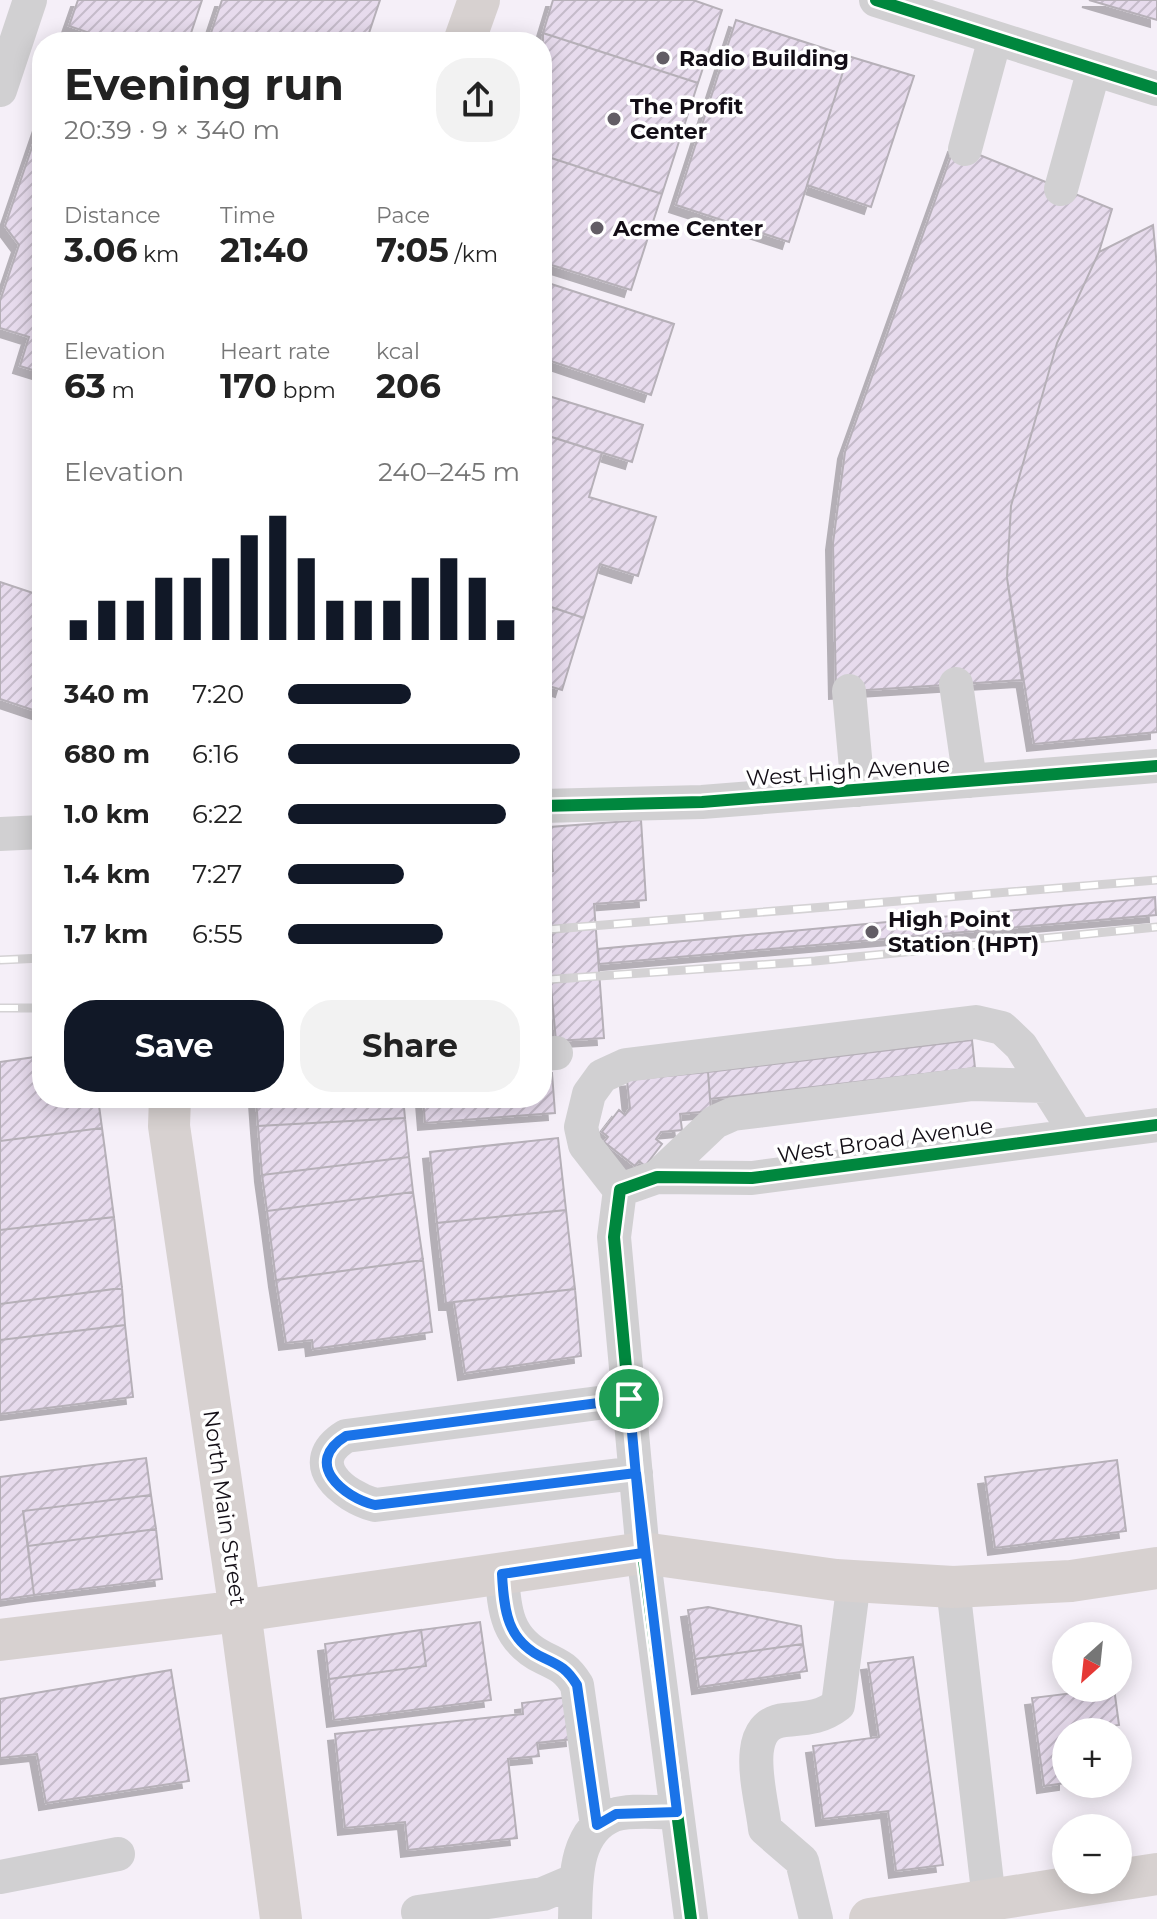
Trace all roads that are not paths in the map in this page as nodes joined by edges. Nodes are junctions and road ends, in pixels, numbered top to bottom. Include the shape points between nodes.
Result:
1 (30, 0) edge
2 (479, 0) edge
3 (876, 0) edge
4 (468, 32) edge
5 (995, 38) junction
6 (1094, 69) junction
7 (1157, 89) edge
8 (0, 90) edge
9 (965, 149) dead end
10 (1061, 189) dead end
11 (956, 684) dead end
12 (849, 691) dead end
13 (1157, 766) edge
14 (970, 781) junction
15 (858, 790) junction
16 (552, 806) edge
17 (32, 832) edge
18 (0, 834) edge
19 (1046, 1086) junction
20 (170, 1108) edge
21 (1157, 1125) edge
22 (1077, 1135) junction
23 (657, 1177) junction
24 (620, 1190) junction
25 (629, 1399) junction
26 (636, 1473) junction
27 (643, 1553) junction
28 (1157, 1568) edge
29 (502, 1574) junction
30 (854, 1581) junction
31 (953, 1587) junction
32 (240, 1611) junction
33 (0, 1640) edge
34 (677, 1812) junction
35 (597, 1825) junction
36 (118, 1854) dead end
37 (1157, 1874) edge
38 (0, 1877) edge
39 (1132, 1878) edge
40 (576, 1880) junction
41 (1052, 1890) edge
42 (989, 1900) junction
43 (418, 1912) dead end
44 (281, 1919) edge
45 (575, 1919) edge
46 (691, 1919) edge
47 (816, 1919) edge
48 (870, 1919) edge

1 - 8 street
2 - 4 main road
3 - 5 street
5 - 6 street
5 - 9 street
6 - 7 street
6 - 10 street
11 - 14 street
12 - 15 street
13 - 14 street, West High Avenue
14 - 15 street, West High Avenue
15 - 16 street, West High Avenue
17 - 18 street
19 - 22 street
19 - 23 street via 973,1084 733,1114 715,1122
19 - 24 street via 1021,1046 1002,1028 976,1022 626,1065 602,1076 589,1094 581,1127 585,1145
20 - 32 main road, North Main Street
21 - 22 street, West Broad Avenue
22 - 23 street, West Broad Avenue via 752,1178
23 - 24 street, West Broad Avenue
24 - 25 street via 614,1237
25 - 26 street
25 - 26 street via 346,1436 328,1456 329,1473 355,1500 375,1505
26 - 27 street
27 - 29 main road
27 - 30 main road
27 - 34 street
28 - 31 main road via 1071,1581
29 - 32 main road
29 - 35 street via 511,1631 542,1658 565,1666 577,1685
30 - 31 main road
30 - 47 street via 838,1705 823,1717 772,1721 761,1731 756,1748 765,1829 802,1861
31 - 42 street
32 - 33 main road
32 - 44 main road, North Main Street
34 - 35 street via 616,1814
34 - 46 street
35 - 40 street via 582,1849
36 - 38 street
37 - 39 main road
40 - 43 street via 543,1894
40 - 45 street
41 - 42 main road
42 - 48 main road

